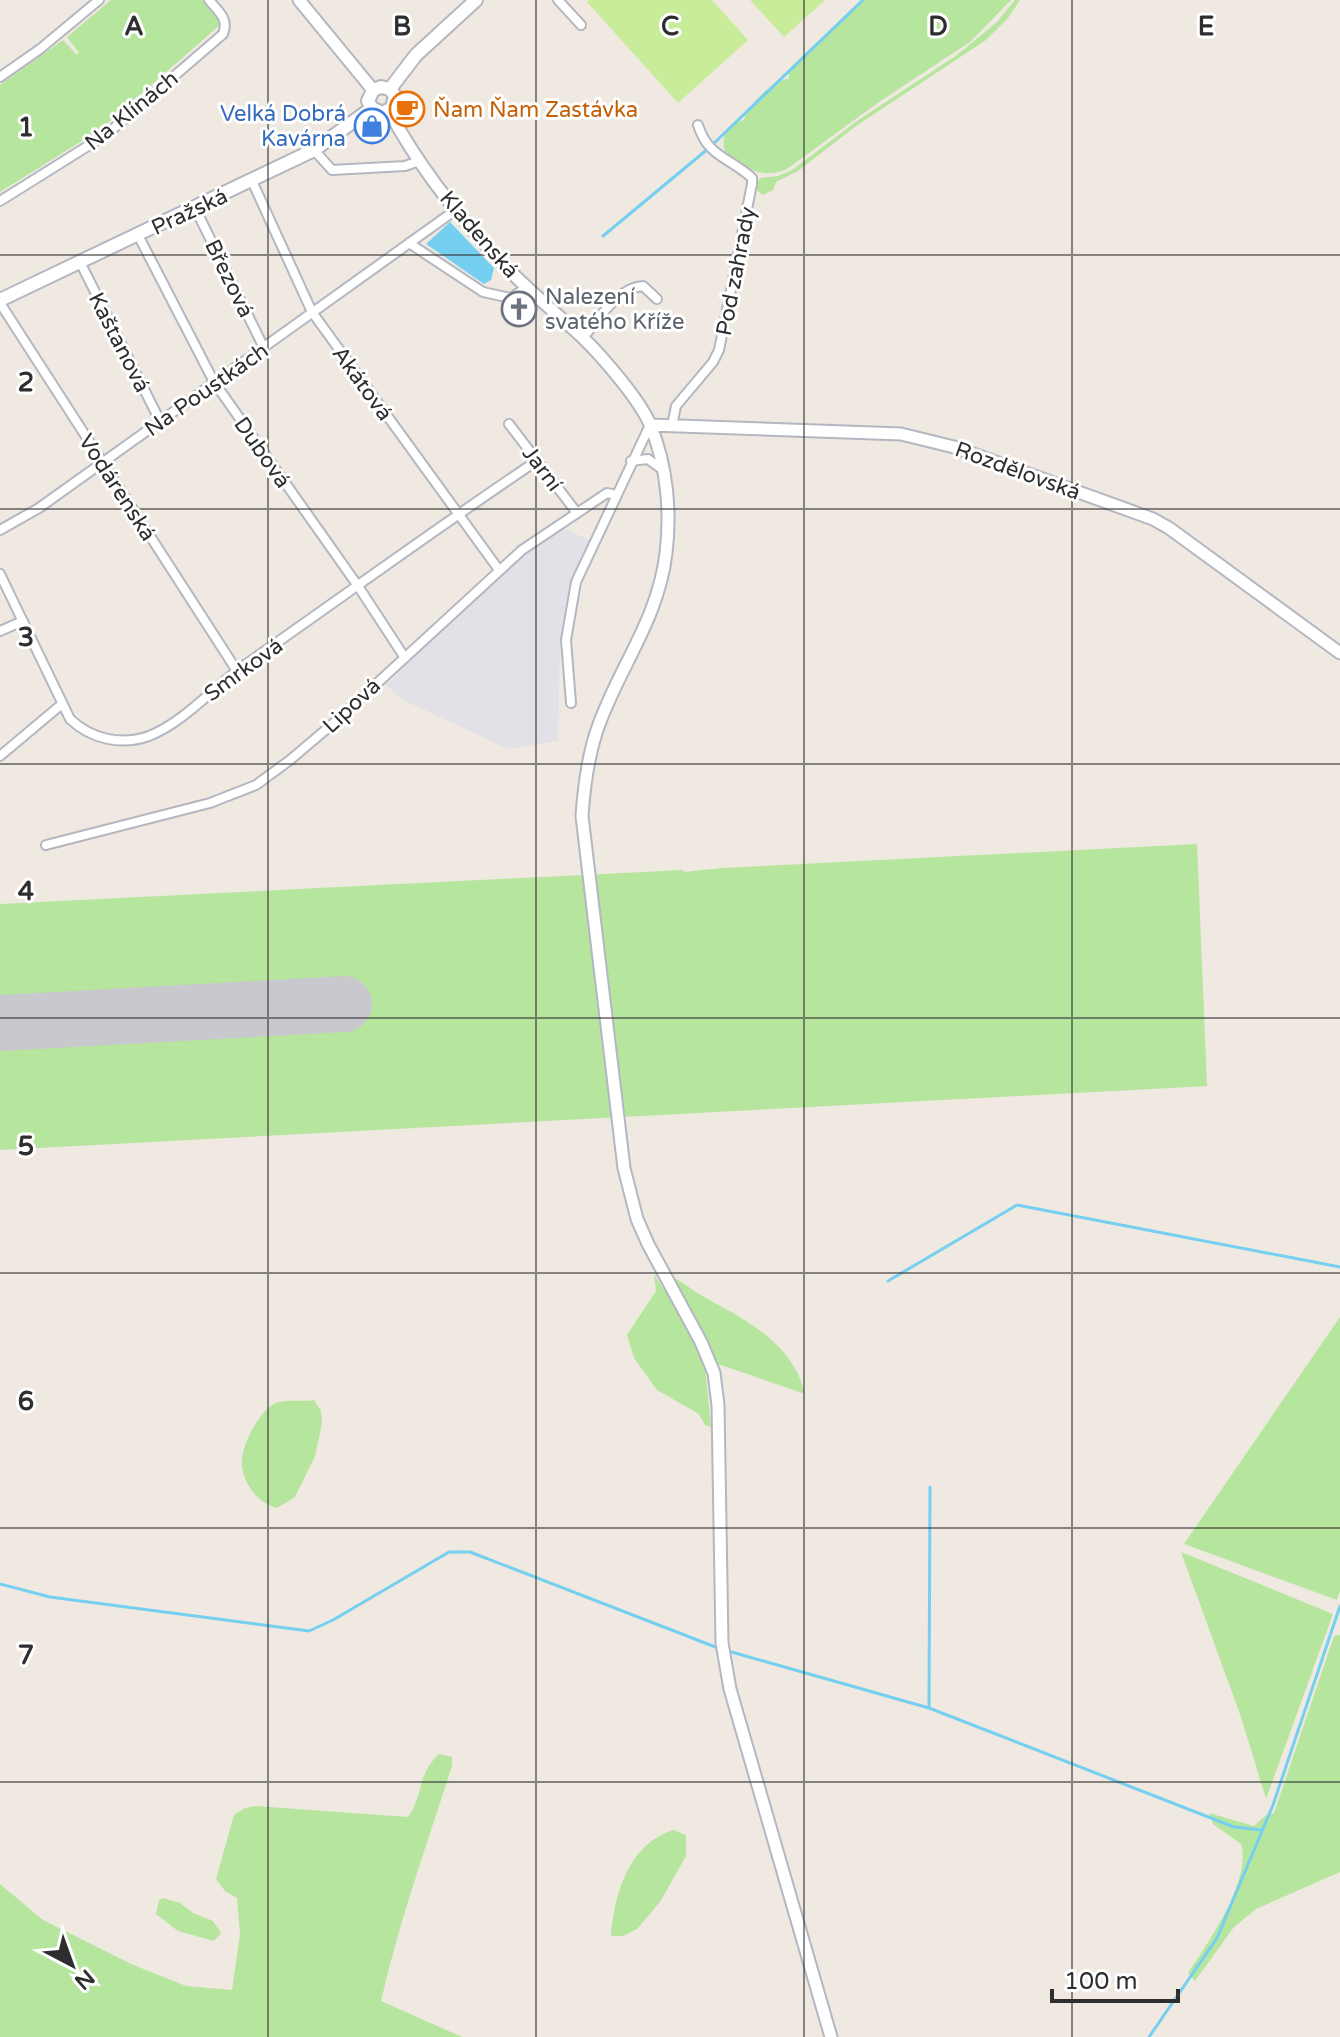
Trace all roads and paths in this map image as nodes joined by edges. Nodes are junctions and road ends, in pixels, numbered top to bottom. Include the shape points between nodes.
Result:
1 (99, 0) edge
2 (209, 0) edge
3 (476, 0) edge
4 (558, 0) edge
5 (307, 2) edge
6 (581, 25) dead end
7 (0, 77) edge
8 (390, 89) junction
9 (373, 90) junction
10 (372, 108) junction
11 (389, 111) junction
12 (698, 125) dead end
13 (314, 150) junction
14 (419, 161) junction
15 (252, 181) junction
16 (0, 201) edge
17 (195, 208) junction
18 (457, 209) junction
19 (138, 235) junction
20 (409, 243) junction
21 (80, 262) junction
22 (527, 287) junction
23 (657, 299) dead end
24 (0, 302) edge
25 (312, 312) junction
26 (583, 338) junction
27 (264, 348) junction
28 (214, 382) junction
29 (160, 421) junction
30 (509, 424) dead end
31 (651, 425) junction
32 (672, 426) junction
33 (538, 460) junction
34 (631, 461) junction
35 (102, 462) junction
36 (663, 470) junction
37 (616, 495) junction
38 (577, 513) junction
39 (457, 514) junction
40 (0, 530) edge
41 (499, 570) junction
42 (0, 574) edge
43 (358, 586) junction
44 (23, 621) junction
45 (0, 631) edge
46 (1340, 653) edge
47 (405, 658) junction
48 (237, 671) junction
49 (571, 703) dead end
50 (62, 704) junction
51 (0, 756) edge
52 (46, 845) dead end
53 (831, 2037) edge

1 - 7 street
2 - 16 street, Na Klínách via 225,18 223,34 107,134
3 - 8 main road via 416,55
4 - 6 street
5 - 9 street
8 - 9 main road
8 - 11 main road via 395,100
9 - 10 main road via 368,101
10 - 11 main road
10 - 13 main road, Pražská
11 - 14 street, Kladenská
12 - 32 street, Pod zahrady via 711,151 743,169 752,184 719,350 676,406
13 - 14 street via 332,170
13 - 15 main road, Pražská
14 - 18 street, Kladenská
15 - 17 main road, Pražská
15 - 25 street, Akátová
17 - 19 main road, Pražská
17 - 27 street, Březová
18 - 20 street, Na Poustkách
18 - 22 street, Kladenská
19 - 21 main road, Pražská
19 - 28 street, Dubová
20 - 22 street via 483,292 511,298
20 - 25 street, Na Poustkách
21 - 24 main road, Pražská
21 - 29 street, Kaštanová
22 - 26 street, Kladenská
23 - 26 street via 643,286 631,288
24 - 35 street, Vodárenská
25 - 27 street, Na Poustkách
25 - 39 street, Akátová
26 - 31 street, Kladenská
27 - 28 street, Na Poustkách
28 - 29 street, Na Poustkách
28 - 43 street, Dubová
29 - 35 street, Na Poustkách
30 - 33 street, Jarní
31 - 32 street, Rozdělovská
31 - 34 street
31 - 36 street, Kladenská
32 - 46 street, Rozdělovská via 901,434 954,447 1153,519
33 - 38 street, Jarní
33 - 39 street, Smrková
34 - 36 street via 648,459
34 - 37 street
35 - 40 street, Na Poustkách
35 - 48 street, Vodárenská
36 - 53 street, Kladenská via 666,554 654,604 596,730 582,816 624,1168 637,1219 714,1373 722,1643 730,1689
37 - 38 street, Lipová via 607,493
37 - 49 street via 576,582 566,640
38 - 41 street, Lipová
39 - 41 street, Akátová
39 - 43 street, Smrková
41 - 47 street, Lipová
42 - 44 street, Smrková
43 - 47 street, Dubová
43 - 48 street, Smrková
44 - 45 street
44 - 50 street, Smrková
47 - 52 street, Lipová via 256,785 210,803
48 - 50 street, Smrková via 169,725 126,741 82,730
50 - 51 street

